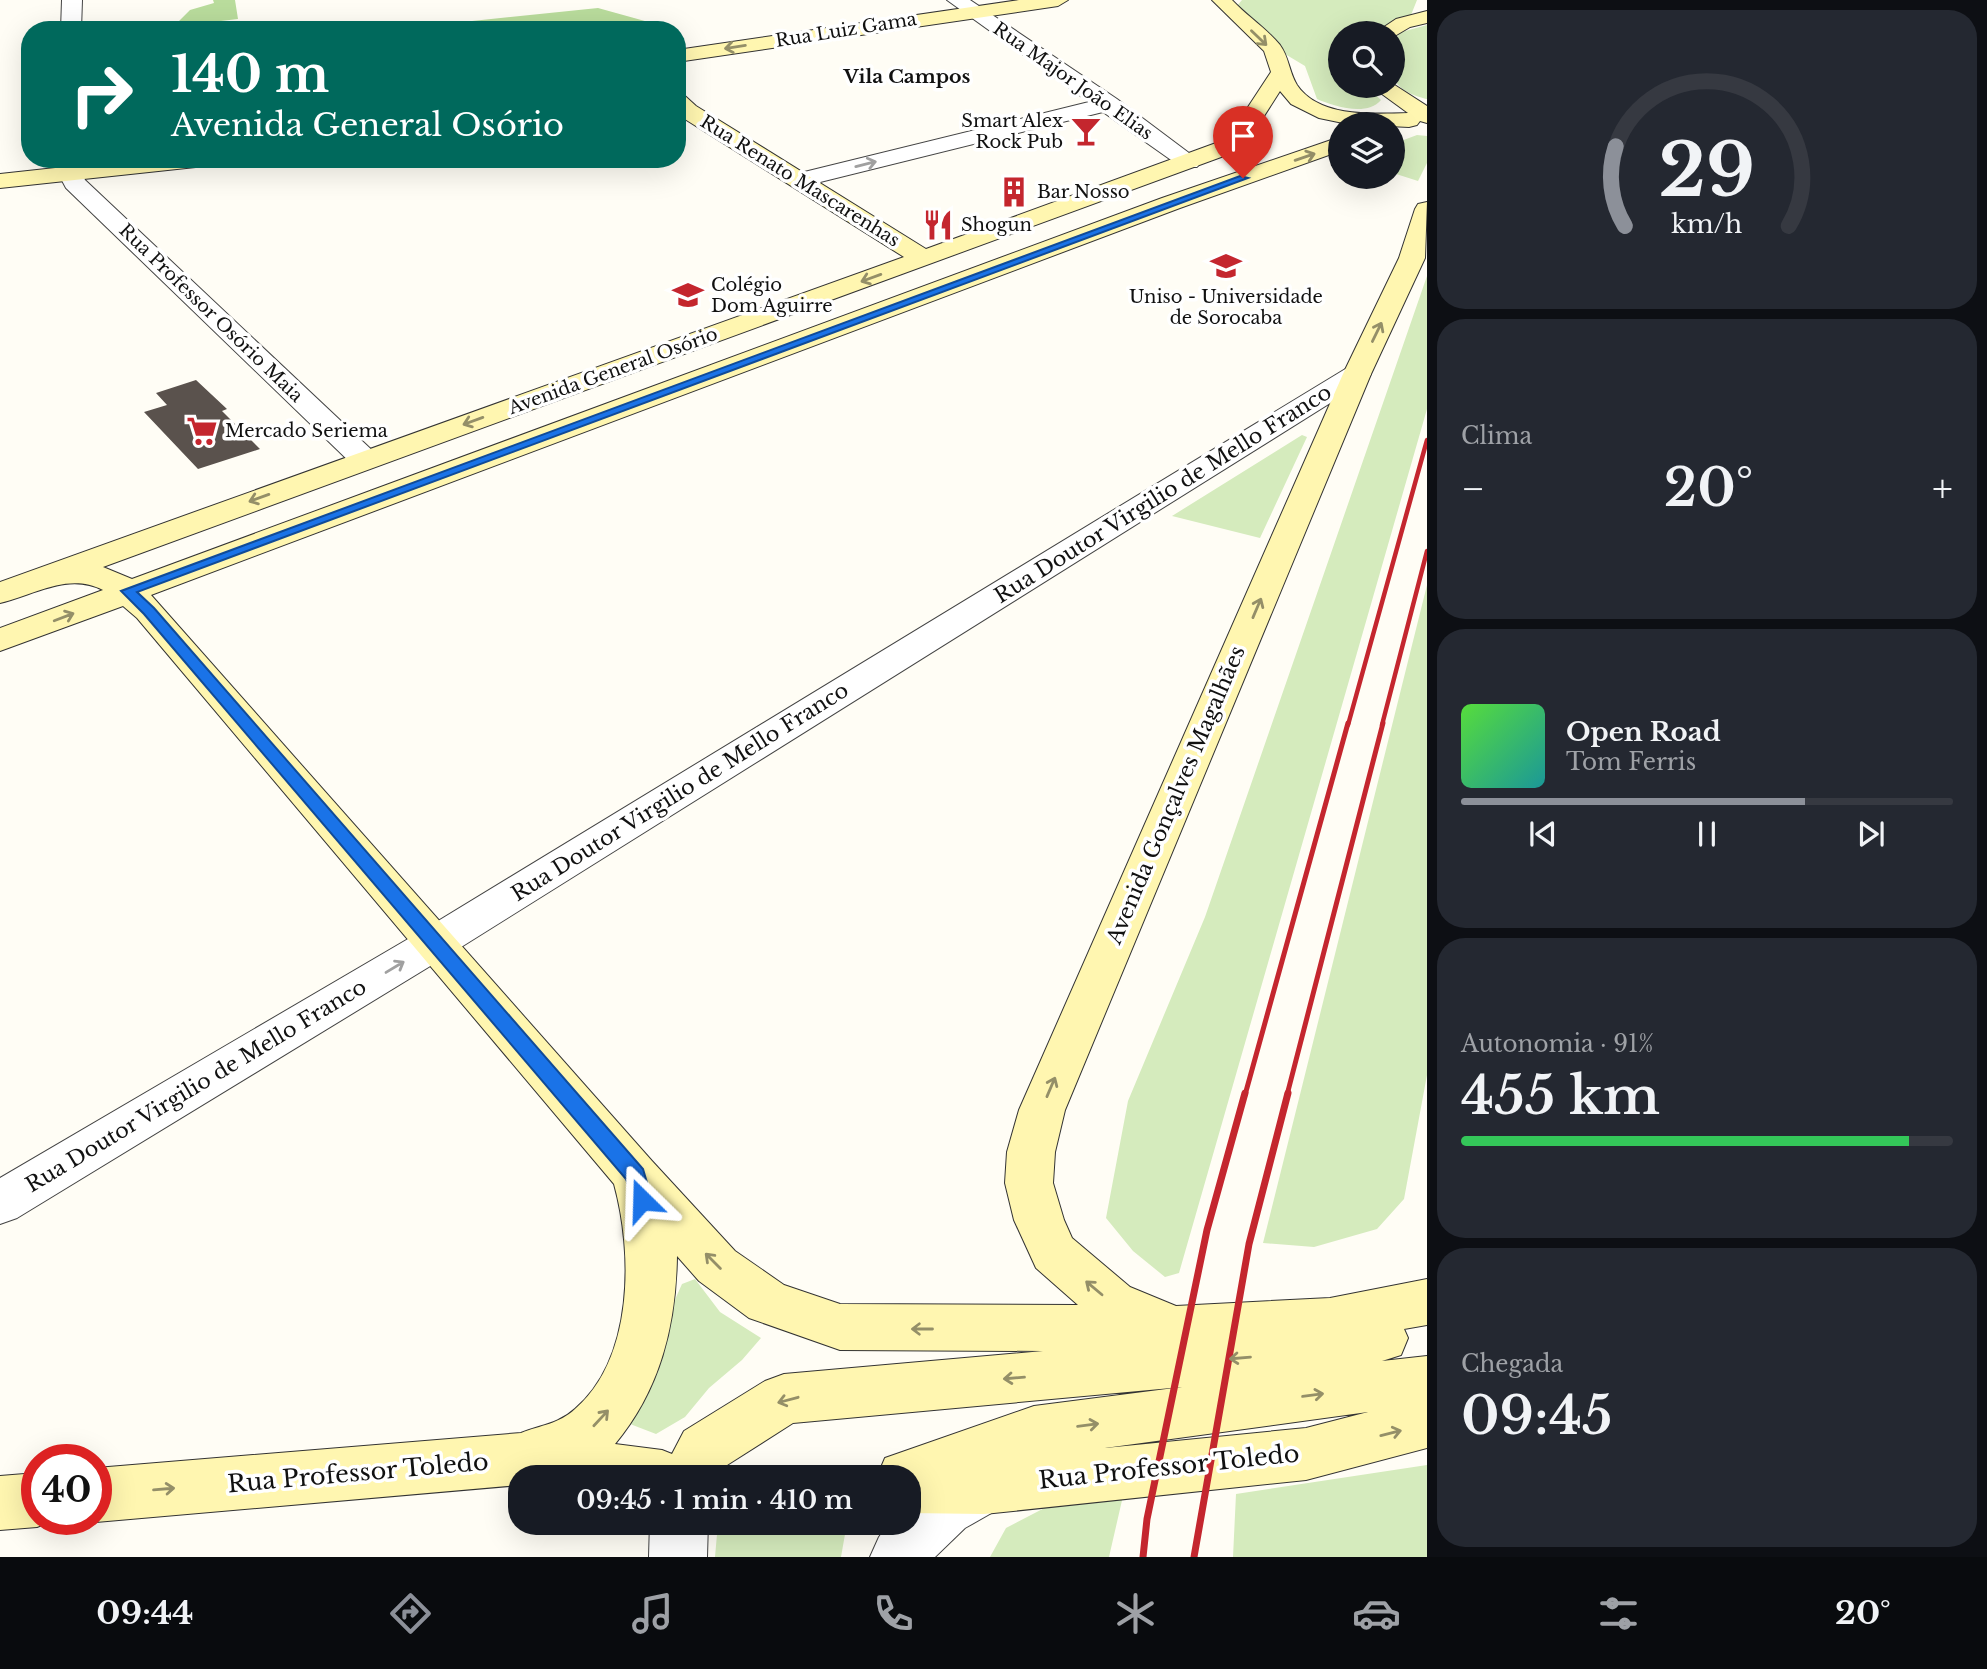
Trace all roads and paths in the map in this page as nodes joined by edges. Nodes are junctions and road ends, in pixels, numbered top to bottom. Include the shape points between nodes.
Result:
1 (72, 0) edge
2 (1058, 0) edge
3 (1226, 3) edge
4 (965, 5) edge
5 (1423, 12) edge
6 (71, 21) edge
7 (1405, 22) edge
8 (686, 54) edge
9 (1280, 74) junction
10 (1395, 98) edge
11 (1109, 104) junction
12 (686, 111) edge
13 (1414, 116) edge
14 (1328, 148) edge
15 (1189, 162) junction
16 (62, 168) edge
17 (71, 168) edge
18 (800, 180) junction
19 (0, 181) edge
20 (1171, 203) junction
21 (1427, 209) edge
22 (924, 258) junction
23 (1357, 374) junction
24 (365, 460) junction
25 (52, 574) junction
26 (128, 591) junction
27 (0, 593) edge
28 (0, 640) edge
29 (435, 943) junction
30 (635, 1175) junction
31 (0, 1203) edge
32 (1426, 1309) edge
33 (1176, 1329) junction
34 (1427, 1380) edge
35 (1427, 1423) edge
36 (521, 1459) junction
37 (568, 1465) edge
38 (696, 1465) edge
39 (924, 1489) edge
40 (112, 1494) edge
41 (21, 1501) edge
42 (0, 1503) edge
43 (679, 1535) edge
44 (678, 1557) edge
45 (886, 1557) edge
46 (899, 1557) edge

1 - 6 street
2 - 4 street, Rua Luiz Gama
3 -> 9 street via 1275,53
4 -> 8 street, Rua Luiz Gama
4 - 11 street, Rua Major João Elias
5 - 7 street
9 - 13 street via 1290,91 1312,107 1343,117
9 - 15 street, Avenida General Osório via 1235,144
10 - 13 street
11 - 15 street, Rua Major João Elias
18 -> 11 street
12 - 18 street, Rua Renato Mascarenhas
20 -> 14 street, Avenida General Osório
15 - 20 street via 1194,176
15 - 22 street, Avenida General Osório
16 - 19 street
17 - 24 street, Rua Professor Osório Maia via 74,183
18 - 22 street, Rua Renato Mascarenhas
20 - 26 street, Avenida General Osório
23 -> 21 street, Avenida Gonçalves Magalhães via 1412,258
22 -> 24 street, Avenida General Osório
23 - 29 street, Rua Doutor Virgilio de Mello Franco
33 -> 23 street, Avenida Gonçalves Magalhães via 1112,1303 1054,1253 1029,1183 1031,1152 1042,1110
24 -> 25 street, Avenida General Osório
25 - 26 street, Avenida General Osório via 88,572
25 - 27 street, Avenida General Osório
28 -> 26 street, Avenida General Osório
26 - 29 street
29 - 30 street
31 -> 29 street, Rua Doutor Virgilio de Mello Franco
33 -> 30 street via 840,1327 767,1302 717,1266
36 -> 30 street via 571,1444 603,1418 624,1386 641,1346 651,1297 652,1259 649,1224
32 - 33 street via 1330,1321
32 -> 38 street via 1378,1339 1307,1352 784,1399 704,1449
39 -> 34 street via 1034,1432
39 -> 35 street, Rua Professor Toledo via 1306,1454
36 - 37 street, Rua Professor Toledo
40 -> 36 street, Rua Professor Toledo
39 - 45 street
39 - 46 street via 956,1499 934,1515
41 - 42 street
43 - 44 street

